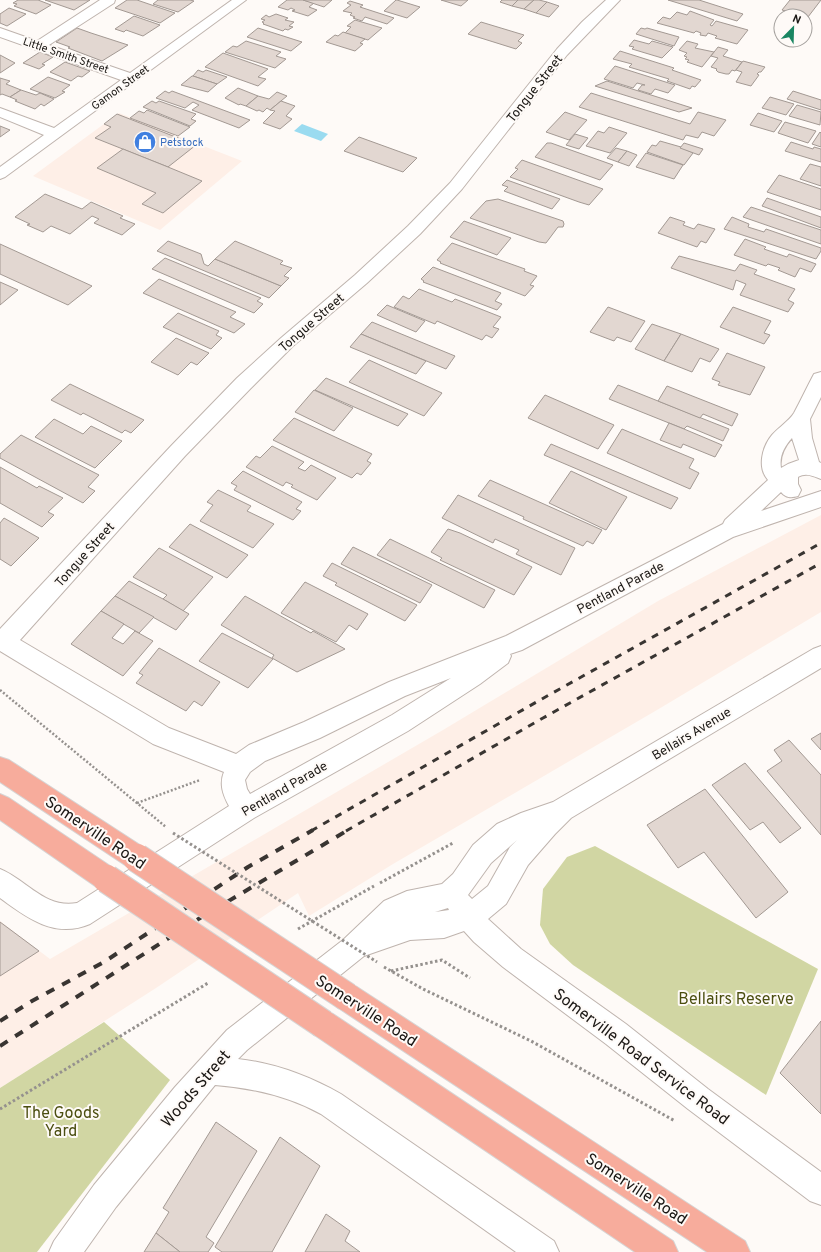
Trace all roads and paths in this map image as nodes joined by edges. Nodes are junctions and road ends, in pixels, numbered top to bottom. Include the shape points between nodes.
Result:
1 (109, 0) edge
2 (240, 0) edge
3 (614, 0) edge
4 (0, 32) edge
5 (38, 46) junction
6 (132, 79) junction
7 (0, 112) edge
8 (55, 134) junction
9 (0, 174) edge
10 (821, 379) edge
11 (800, 419) junction
12 (818, 469) edge
13 (788, 481) junction
14 (821, 499) edge
15 (726, 531) junction
16 (2, 641) edge
17 (514, 643) junction
18 (821, 656) edge
19 (0, 690) edge
20 (239, 767) junction
21 (0, 768) edge
22 (198, 781) dead end
23 (137, 803) junction
24 (0, 806) edge
25 (245, 810) junction
26 (562, 810) junction
27 (0, 882) edge
28 (451, 893) junction
29 (469, 915) junction
30 (352, 949) junction
31 (391, 971) junction
32 (470, 978) dead end
33 (209, 1070) junction
34 (698, 1099) junction
35 (821, 1190) edge
36 (65, 1252) edge
37 (543, 1252) edge
38 (662, 1252) edge
39 (734, 1252) edge

1 - 5 street
2 - 6 street, Gamon Street
3 - 16 street, Tongue Street via 562,52 480,157 430,213 361,279 287,342 244,383
4 - 5 street, Little Smith Street
5 - 6 street, Little Smith Street
6 - 8 street, Gamon Street
7 - 8 street
8 - 9 street, Gamon Street
10 - 11 street
11 - 12 street via 802,438
11 - 13 street via 778,441 771,465 772,471
12 - 13 street via 800,467
13 - 14 street via 805,499
13 - 15 street, Pentland Parade
14 - 15 street, Pentland Parade
15 - 17 street, Pentland Parade
16 - 20 street via 161,736
17 - 20 street, Pentland Parade via 397,689 257,753
17 - 25 street, Pentland Parade via 477,674 400,723
18 - 26 street, Bellairs Avenue
19 - 23 path
20 - 25 street via 233,782
21 - 39 main road, Somerville Road, bridge
22 - 23 path
23 - 31 path, bridge via 173,833
24 - 38 main road, bridge
25 - 27 street, Pentland Parade via 85,913 76,916 63,918 48,913
26 - 28 street, Bellairs Avenue via 504,834 486,850 466,880
26 - 29 street, Bellairs Avenue via 520,856 496,895
28 - 29 street, Somerville Road Service Road
28 - 30 street, Woods Street via 437,900 410,903 397,908
29 - 30 street, Woods Street via 444,925 410,927
29 - 34 street, Somerville Road Service Road via 483,933 512,958 616,1034
30 - 33 street, Woods Street via 238,1040
31 - 32 path via 442,960
31 - 34 path via 531,1041 684,1126
33 - 36 street, Woods Street via 105,1196
33 - 37 street via 258,1076 312,1092
34 - 35 street, Somerville Road Service Road

